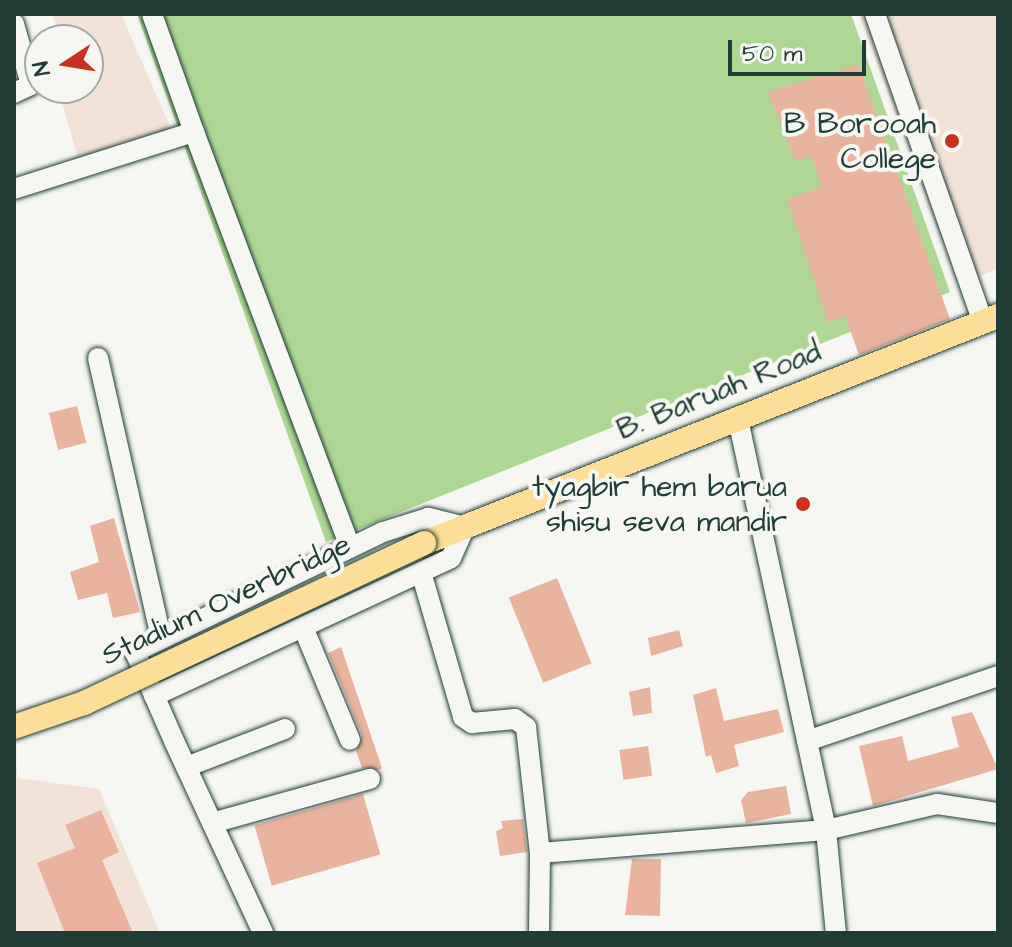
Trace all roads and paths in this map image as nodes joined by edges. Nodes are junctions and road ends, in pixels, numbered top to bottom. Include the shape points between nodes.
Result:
1 (152, 14) edge
2 (875, 14) edge
3 (14, 24) edge
4 (14, 93) edge
5 (194, 132) junction
6 (14, 189) edge
7 (991, 320) edge
8 (98, 358) dead end
9 (738, 419) junction
10 (465, 527) junction
11 (350, 546) junction
12 (421, 572) junction
13 (303, 627) junction
14 (161, 638) junction
15 (998, 676) edge
16 (154, 696) junction
17 (14, 727) edge
18 (285, 729) dead end
19 (350, 740) dead end
20 (807, 741) junction
21 (186, 767) junction
22 (370, 779) dead end
23 (998, 813) edge
24 (212, 823) junction
25 (826, 830) junction
26 (540, 853) junction
27 (263, 933) edge
28 (539, 933) edge
29 (836, 933) edge

1 - 5 street
2 - 7 street
3 - 4 street via 31,85
5 - 6 street
5 - 11 street
7 - 9 main road, B. Baruah Road
8 - 14 street
9 - 10 main road, B. Baruah Road
9 - 20 street
10 - 11 street via 428,518
10 - 12 street via 451,558
10 - 17 main road, Stadium Overbridge, bridge via 84,703
11 - 14 street
12 - 13 street
12 - 26 street via 463,717 472,723 515,719 526,727
13 - 16 street
13 - 19 street
14 - 16 street via 135,652
15 - 20 street
16 - 21 street
18 - 21 street
20 - 25 street
21 - 24 street
22 - 24 street
23 - 25 street via 937,804
24 - 27 street
25 - 26 street
25 - 29 street
26 - 28 street

